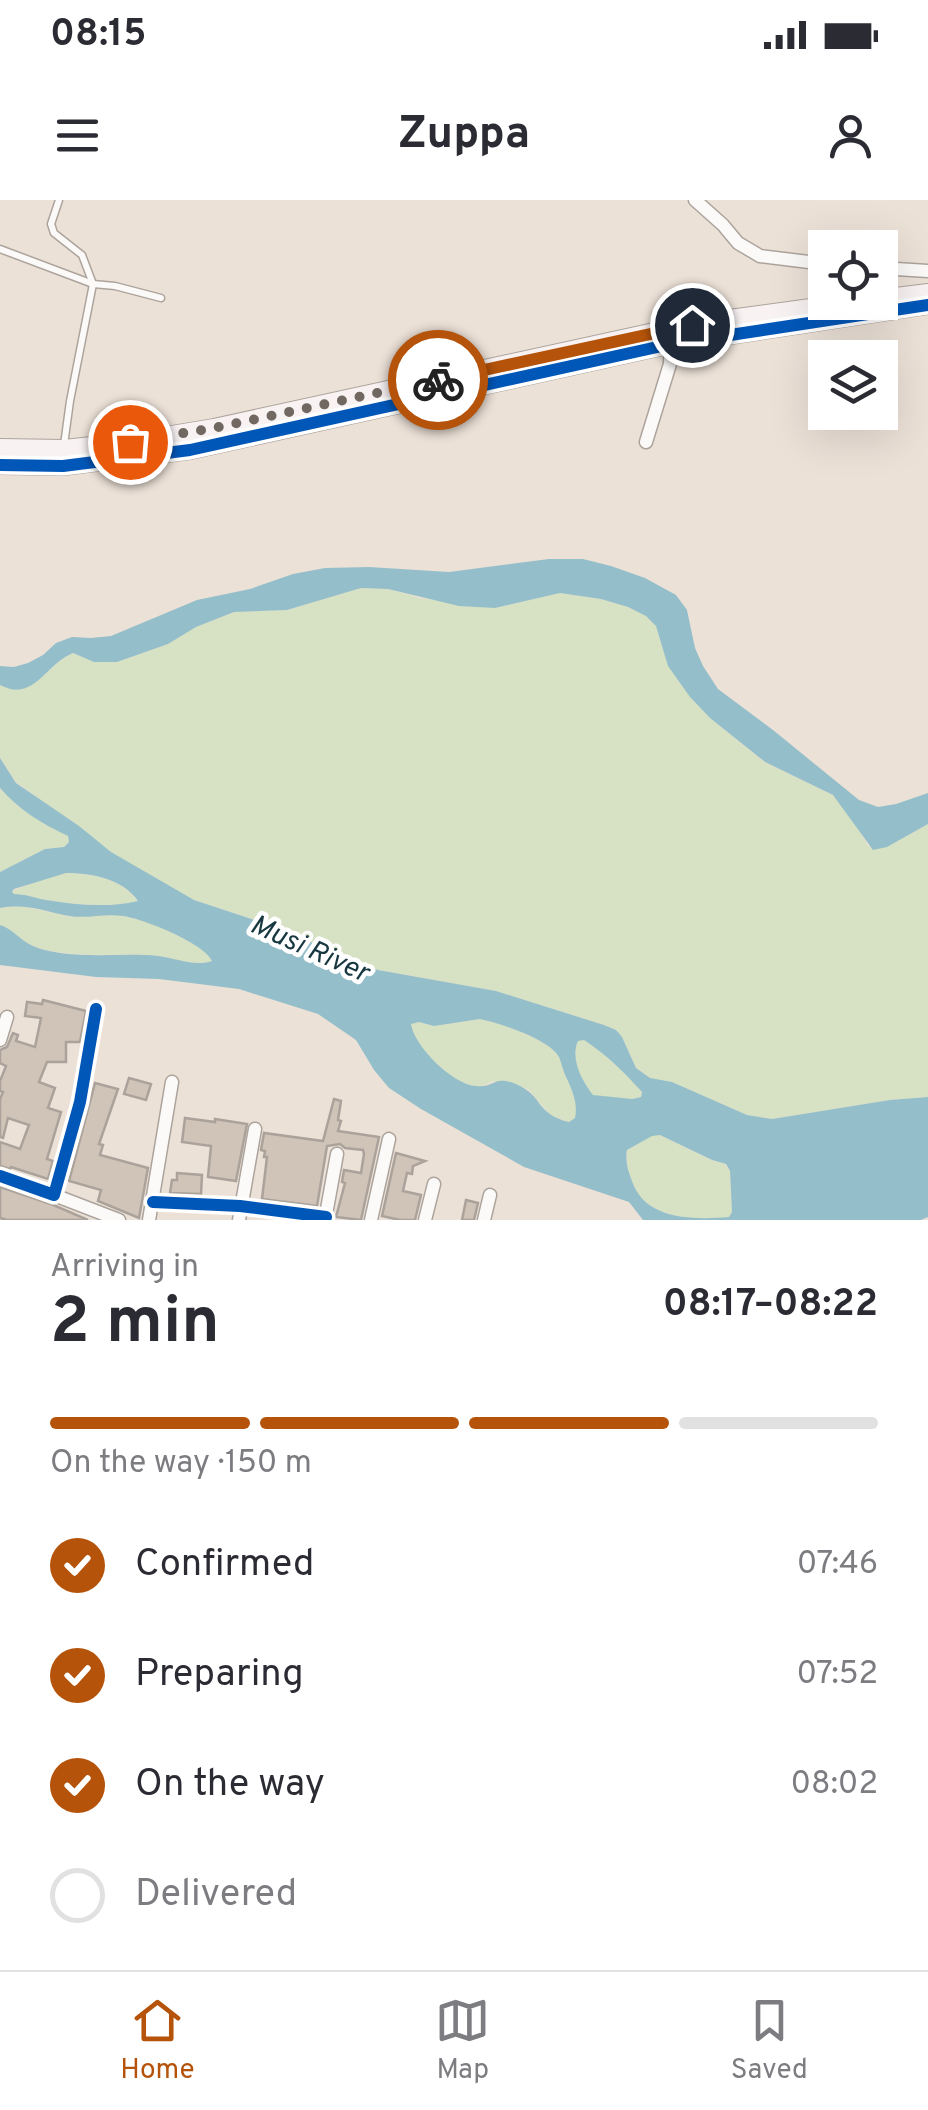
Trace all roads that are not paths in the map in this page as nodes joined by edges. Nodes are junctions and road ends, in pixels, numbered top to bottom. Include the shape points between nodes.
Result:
1 (59, 200) edge
2 (695, 200) edge
3 (0, 249) edge
4 (808, 262) edge
5 (898, 269) edge
6 (928, 271) edge
7 (93, 284) junction
8 (928, 292) edge
9 (898, 296) edge
10 (162, 298) dead end
11 (928, 306) edge
12 (808, 308) edge
13 (671, 337) junction
14 (646, 442) dead end
15 (0, 448) edge
16 (63, 457) junction
17 (0, 465) edge
18 (96, 1009) dead end
19 (7, 1017) dead end
20 (0, 1040) edge
21 (172, 1082) dead end
22 (256, 1129) dead end
23 (388, 1139) dead end
24 (337, 1154) dead end
25 (0, 1176) edge
26 (434, 1184) dead end
27 (54, 1195) junction
28 (490, 1195) dead end
29 (153, 1202) junction
30 (239, 1213) edge
31 (326, 1219) edge
32 (119, 1220) edge
33 (149, 1220) edge
34 (370, 1220) edge
35 (425, 1220) edge
36 (484, 1220) edge

1 - 7 lane via 54,233 82,255
2 - 4 street via 760,256
3 - 7 lane
5 - 6 street
7 - 10 lane
7 - 16 lane
8 - 9 street
11 - 13 street
12 - 13 street via 715,321
13 - 14 street via 670,364
13 - 16 street via 190,450
15 - 16 street
16 - 17 street
18 - 27 street
19 - 20 street
21 - 29 street
22 - 30 street
23 - 34 street
24 - 31 street
25 - 27 street
26 - 35 street
27 - 32 street
28 - 36 street
29 - 30 street
29 - 33 street
30 - 31 street

